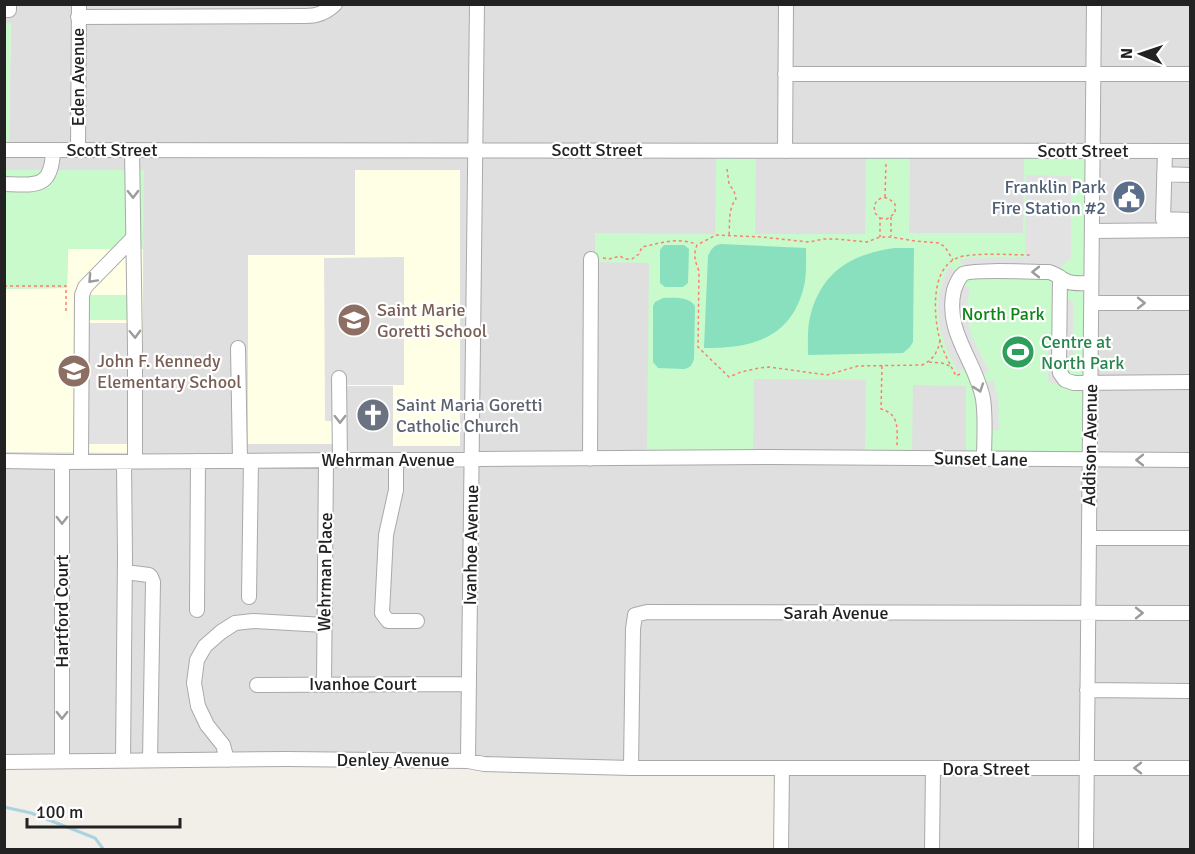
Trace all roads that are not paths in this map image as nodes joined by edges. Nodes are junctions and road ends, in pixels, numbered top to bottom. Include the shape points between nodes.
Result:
1 (335, 4) edge
2 (477, 4) edge
3 (786, 4) edge
4 (1094, 4) edge
5 (79, 11) edge
6 (210, 11) edge
7 (785, 74) junction
8 (1094, 74) junction
9 (1191, 74) edge
10 (4, 150) edge
11 (53, 150) junction
12 (78, 150) junction
13 (132, 150) junction
14 (475, 150) junction
15 (784, 151) junction
16 (1093, 151) junction
17 (1165, 151) junction
18 (1191, 151) edge
19 (1164, 174) junction
20 (1191, 175) edge
21 (4, 184) edge
22 (1191, 220) edge
23 (1191, 230) edge
24 (1092, 231) junction
25 (133, 238) junction
26 (591, 259) road end
27 (1060, 277) junction
28 (1091, 283) junction
29 (1092, 303) junction
30 (1191, 303) edge
31 (238, 348) dead end
32 (339, 378) dead end
33 (1191, 382) edge
34 (1090, 383) junction
35 (772, 457) joint
36 (590, 459) junction
37 (984, 459) junction
38 (333, 460) junction
39 (396, 460) junction
40 (472, 460) junction
41 (1090, 460) junction
42 (1191, 460) edge
43 (4, 461) edge
44 (130, 461) junction
45 (198, 461) junction
46 (245, 461) junction
47 (62, 462) junction
48 (81, 462) junction
49 (1089, 538) junction
50 (1191, 538) edge
51 (125, 572) junction
52 (249, 597) dead end
53 (197, 610) dead end
54 (1088, 613) junction
55 (1191, 613) edge
56 (417, 621) dead end
57 (325, 625) junction
58 (469, 684) junction
59 (257, 685) dead end
60 (324, 685) junction
61 (1087, 690) junction
62 (1191, 691) edge
63 (123, 760) junction
64 (150, 760) junction
65 (227, 760) junction
66 (62, 761) junction
67 (468, 761) junction
68 (4, 762) edge
69 (631, 768) junction
70 (1086, 768) junction
71 (1191, 768) edge
72 (782, 769) junction
73 (933, 769) junction
74 (781, 849) edge
75 (932, 849) edge
76 (1086, 849) edge

1 - 6 street via 315,16
2 - 14 street, Ivanhoe Avenue
3 - 7 street
4 - 8 street, Addison Avenue
5 - 6 street
5 - 12 street, Eden Avenue
7 - 8 street
7 - 15 street
8 - 9 street
8 - 16 street, Addison Avenue
10 - 11 street, Scott Street
11 - 12 street, Scott Street
11 - 21 street via 44,180 30,185
12 - 13 street, Scott Street
13 - 14 street, Scott Street
13 -> 25 street
14 - 15 street, Scott Street
14 - 40 street, Ivanhoe Avenue
15 - 16 street, Scott Street
16 - 17 street, Scott Street
16 - 24 street, Addison Avenue
17 - 18 street, Scott Street
17 - 19 street
19 - 20 street
19 - 22 street via 1163,219
23 - 24 street
24 - 28 street, Addison Avenue
25 -> 44 street via 135,348
25 -> 48 street via 85,287 82,295
26 - 36 street
27 - 28 street via 1071,283
27 - 34 street via 1060,373 1068,382
27 -> 37 street via 1049,272 969,272 956,285 952,306 956,332 983,400
28 - 29 street, Addison Avenue
29 -> 30 street
29 - 34 street, Addison Avenue
31 - 46 street
32 -> 38 street, Wehrman Place
33 - 34 street
34 - 41 street, Addison Avenue
35 - 36 street, Wehrman Avenue
35 - 37 street, Sunset Lane
36 - 40 street, Wehrman Avenue
37 - 41 street, Sunset Lane
38 - 39 street, Wehrman Avenue
38 - 46 street, Wehrman Avenue
38 - 57 street, Wehrman Place
39 - 40 street, Wehrman Avenue
39 - 56 street via 396,490 386,536 382,613 388,621
40 - 58 street, Ivanhoe Avenue
42 -> 41 street, Sunset Lane
41 - 49 street, Addison Avenue
43 - 47 street, Wehrman Avenue
44 - 45 street, Wehrman Avenue
44 - 48 street, Wehrman Avenue
44 - 51 street
45 - 46 street, Wehrman Avenue
45 - 53 street
46 - 52 street
47 - 48 street, Wehrman Avenue
47 -> 66 street, Hartford Court
49 - 50 street
49 - 54 street, Addison Avenue
51 - 63 street
51 - 64 street via 149,574 153,582
54 -> 55 street, Sarah Avenue
54 - 61 street, Addison Avenue
54 - 69 street, Sarah Avenue via 635,615
57 - 60 street, Wehrman Place
57 - 65 street via 235,623 205,646 197,660 194,683 198,706 223,745
58 - 60 street, Ivanhoe Court
58 - 67 street, Ivanhoe Avenue
59 - 60 street, Ivanhoe Court
61 - 62 street
61 - 70 street, Addison Avenue
63 - 64 street, Denley Avenue
63 - 66 street, Denley Avenue
64 - 65 street, Denley Avenue
65 - 67 street, Denley Avenue
66 - 68 street, Denley Avenue
67 - 69 street, Denley Avenue
69 - 72 street, Denley Avenue
71 -> 70 street, Dora Street
70 - 73 street, Dora Street
70 - 76 street, Addison Avenue
72 - 73 street, Dora Street
72 - 74 street
73 - 75 street

